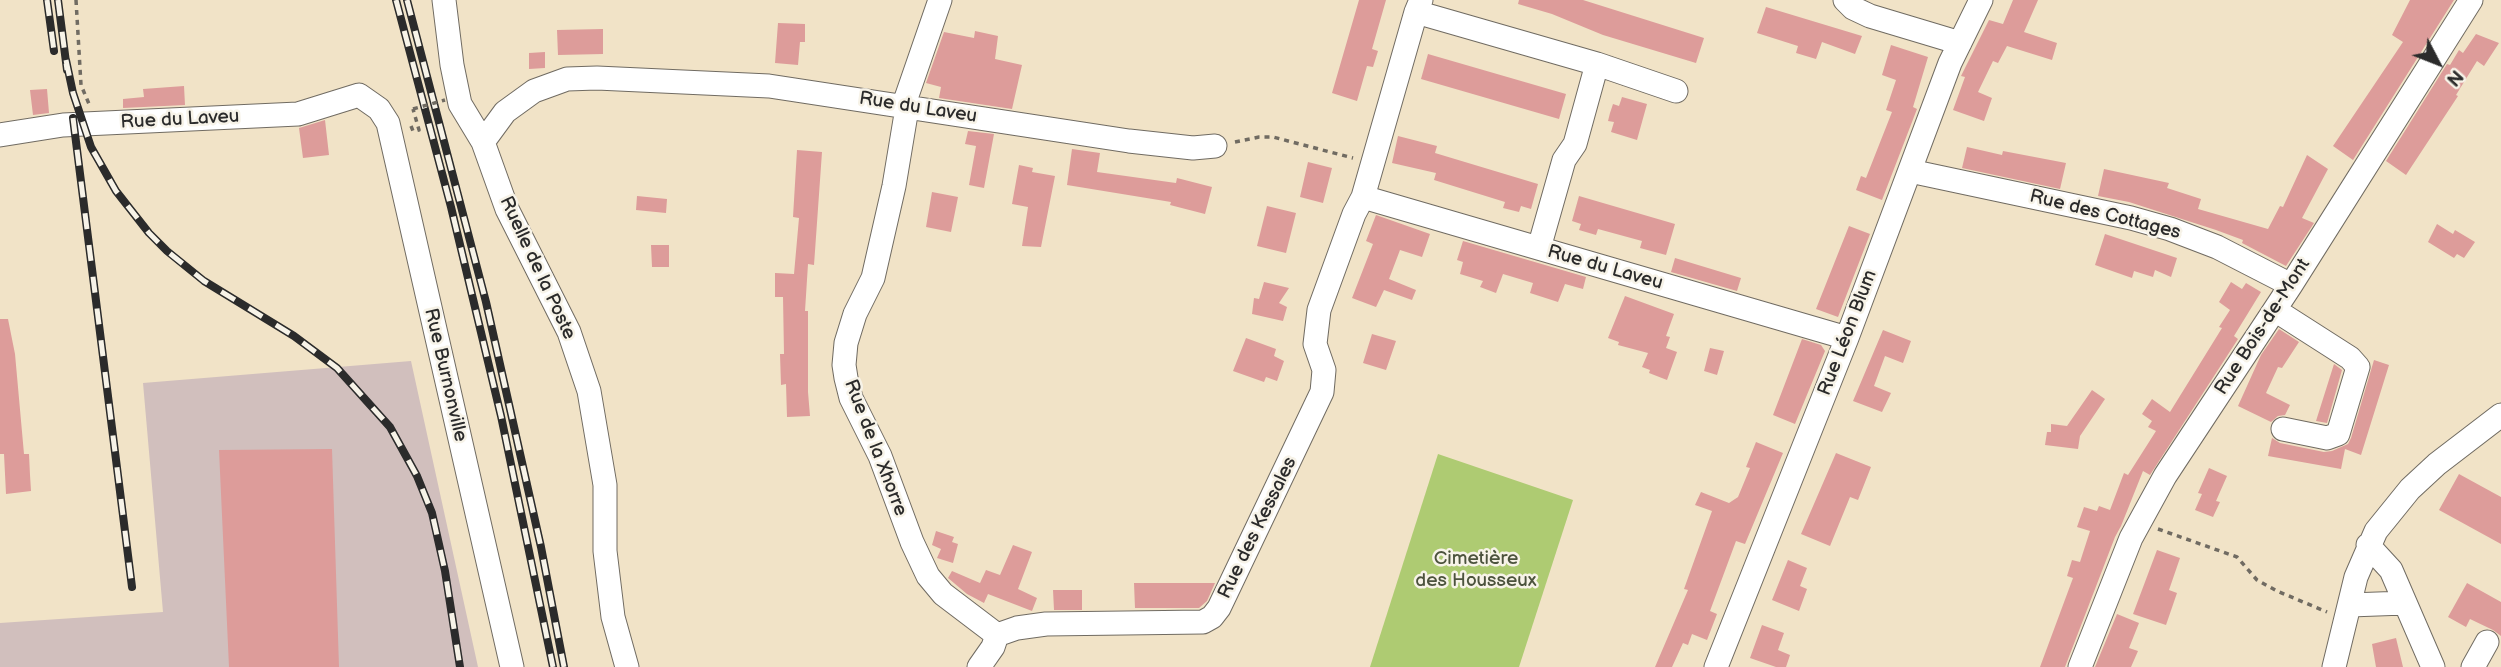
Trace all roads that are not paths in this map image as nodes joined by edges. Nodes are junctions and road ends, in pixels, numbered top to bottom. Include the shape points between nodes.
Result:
1 (444, 0) edge
2 (940, 0) edge
3 (1845, 0) edge
4 (1981, 0) edge
5 (2471, 0) edge
6 (1418, 6) edge
7 (1960, 43) junction
8 (1597, 64) junction
9 (1676, 91) dead end
10 (359, 95) joint
11 (905, 108) junction
12 (0, 135) edge
13 (483, 142) junction
14 (1215, 146) road end
15 (1910, 171) junction
16 (1363, 197) junction
17 (1539, 248) junction
18 (2291, 285) junction
19 (2274, 310) junction
20 (1847, 338) junction
21 (2501, 415) edge
22 (2283, 429) dead end
23 (2368, 545) junction
24 (2405, 603) junction
25 (2348, 612) junction
26 (997, 635) junction
27 (2487, 642) dead end
28 (512, 667) edge
29 (627, 667) edge
30 (979, 667) edge
31 (1716, 667) edge
32 (2080, 667) edge
33 (2334, 667) edge
34 (2433, 667) edge
35 (2473, 667) edge

1 - 13 street, Ruelle de la Poste via 460,104
2 - 11 street, Rue de la Xhorre
3 - 7 street via 1870,16
4 - 7 street, Rue Léon Blum
5 - 18 street, Rue Bois-de-Mont
6 - 8 street
6 - 16 street
7 - 15 street, Rue Léon Blum
8 - 9 street
8 - 17 street
10 - 12 street, Rue du Laveu via 298,114 63,125
10 - 28 street, Rue Burnonville via 379,109 388,123
11 - 13 street, Rue du Laveu via 743,84 567,79 515,103
11 - 14 street, Rue du Laveu via 1129,141
11 - 26 street, Rue de la Xhorre via 894,186 873,278 846,343 846,378 928,576
13 - 29 street, Ruelle de la Poste via 507,209 569,332 589,391 605,485 605,551 613,617
15 - 18 street, Rue des Cottages via 2159,225 2217,247
15 - 20 street, Rue Léon Blum
16 - 17 street, Rue du Laveu
16 - 26 street, Rue des Kessales via 1319,310 1315,344 1324,370 1322,392 1212,617 1203,622 1046,624
17 - 20 street, Rue du Laveu
18 - 19 street, Rue Bois-de-Mont
19 - 22 street via 2358,367 2338,434 2328,438
19 - 32 street, Rue Bois-de-Mont via 2165,476 2130,538
20 - 31 street, Rue Léon Blum
21 - 23 street via 2410,489
23 - 24 street via 2391,570
23 - 25 street
24 - 25 street
24 - 34 street
25 - 33 street
26 - 30 street
27 - 35 street

